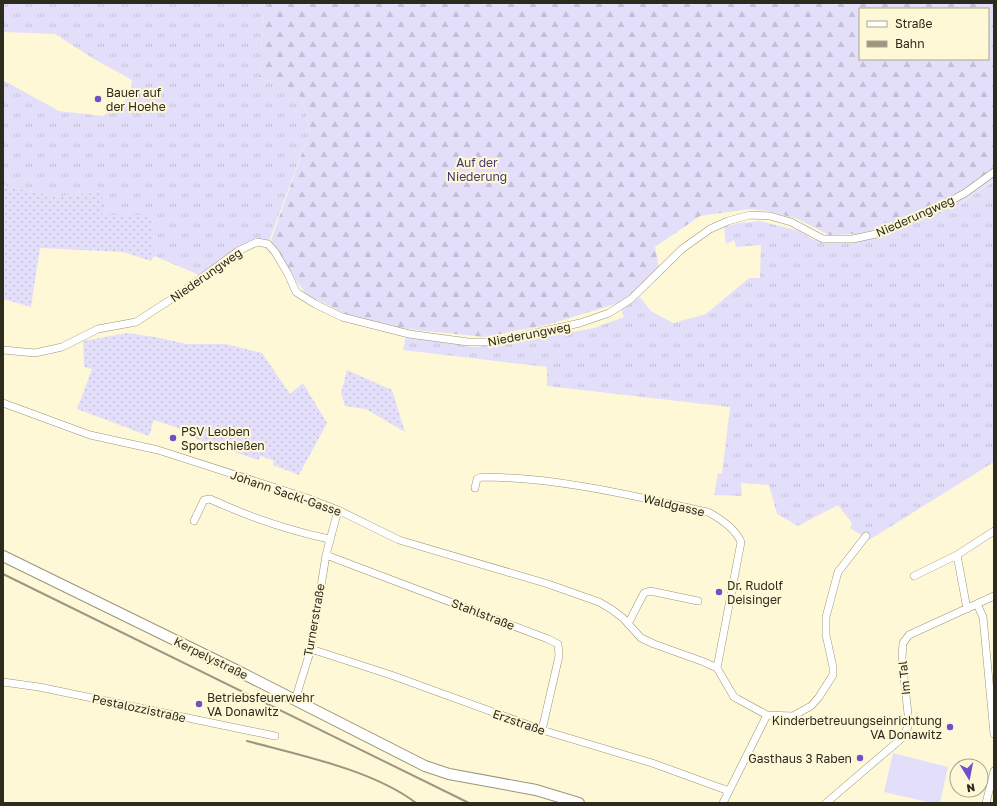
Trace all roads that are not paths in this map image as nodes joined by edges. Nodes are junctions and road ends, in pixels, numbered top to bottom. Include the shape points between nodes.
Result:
1 (994, 172) edge
2 (3, 350) edge
3 (3, 403) edge
4 (474, 488) dead end
5 (338, 510) junction
6 (194, 521) dead end
7 (994, 531) edge
8 (866, 536) dead end
9 (329, 539) junction
10 (326, 555) junction
11 (957, 555) junction
12 (3, 556) edge
13 (914, 576) dead end
14 (994, 596) edge
15 (698, 601) dead end
16 (977, 604) junction
17 (967, 609) junction
18 (628, 624) junction
19 (311, 649) junction
20 (717, 668) junction
21 (3, 682) edge
22 (295, 700) junction
23 (767, 715) junction
24 (542, 730) junction
25 (994, 734) edge
26 (275, 736) dead end
27 (994, 771) edge
28 (729, 791) junction
29 (579, 803) edge
30 (723, 803) edge
31 (826, 803) edge
32 (986, 803) edge

1 - 2 street, Niederungweg via 965,193 933,210 876,234 853,239 823,239 791,222 770,216 750,214 728,221 682,249 631,298 608,313 580,323 493,342 468,342 409,334 342,317 296,292 275,252 268,244 257,242 238,251 200,280 136,322 98,329 62,347 35,353
3 - 5 street, Johann Sackl-Gasse via 90,435 165,452
4 - 20 street, Waldgasse via 480,477 512,477 611,491 708,512 720,519 741,542
5 - 9 street, Turnerstraße
5 - 18 street, Johann Sackl-Gasse via 399,540 548,584 599,602
6 - 9 street via 204,500 210,499 252,518
7 - 11 street
8 - 23 street via 838,572 826,617 826,635 833,675 811,706 793,716
9 - 10 street, Turnerstraße
10 - 19 street, Turnerstraße
10 - 24 street, Stahlstraße via 558,644 558,656
11 - 13 street
11 - 17 street
12 - 22 main road, Kerpelystraße
14 - 16 street, Im Tal
15 - 18 street via 650,591 644,593
16 - 17 street, Im Tal
16 - 25 street via 983,618
17 - 31 street, Im Tal via 909,634 903,644 902,658 908,727 902,738
18 - 20 street, Johann Sackl-Gasse via 641,638
19 - 22 street, Turnerstraße
19 - 24 street, Erzstraße
20 - 23 street via 734,697
21 - 26 street, Pestalozzistraße via 39,687
22 - 29 main road, Kerpelystraße via 402,755 449,774 536,790
23 - 28 street
24 - 28 street, Erzstraße via 652,763
27 - 32 street
28 - 30 street

